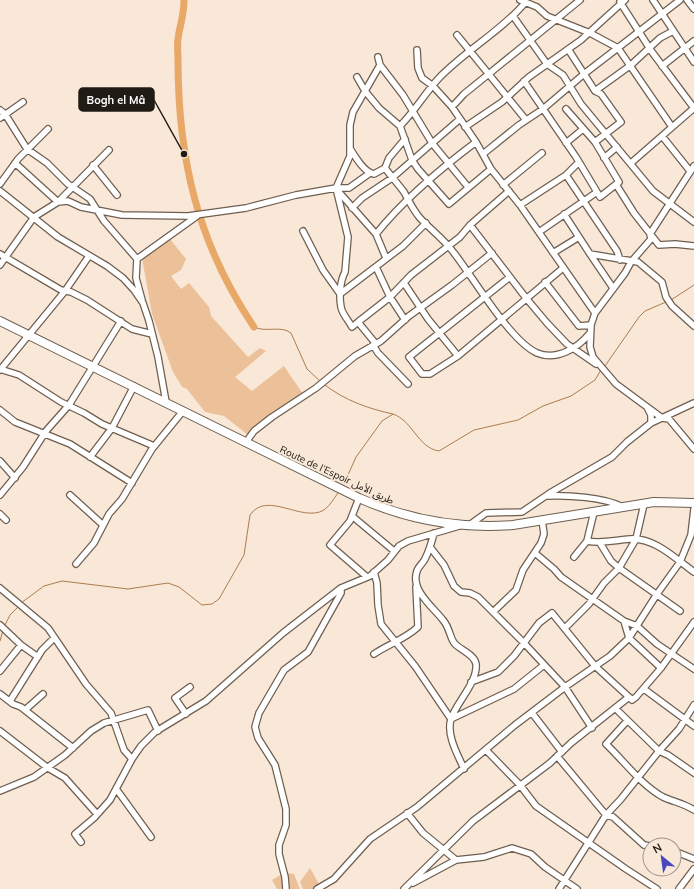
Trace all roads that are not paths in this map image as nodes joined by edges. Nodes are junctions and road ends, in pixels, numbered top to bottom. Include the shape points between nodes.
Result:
1 (580, 0) edge
2 (653, 0) edge
3 (680, 0) edge
4 (687, 0) edge
5 (522, 1) edge
6 (622, 1) edge
7 (694, 9) edge
8 (662, 13) junction
9 (514, 16) junction
10 (555, 19) junction
11 (673, 31) junction
12 (639, 32) junction
13 (590, 33) junction
14 (457, 35) dead end
15 (530, 40) junction
16 (694, 41) edge
17 (650, 47) junction
18 (618, 48) junction
19 (685, 48) junction
20 (568, 49) junction
21 (417, 50) dead end
22 (469, 52) junction
23 (378, 57) dead end
24 (694, 62) edge
25 (547, 64) junction
26 (380, 65) junction
27 (631, 65) junction
28 (662, 66) junction
29 (488, 74) junction
30 (584, 74) junction
31 (357, 76) dead end
32 (524, 81) junction
33 (433, 86) junction
34 (570, 86) junction
35 (365, 91) junction
36 (596, 91) junction
37 (506, 98) junction
38 (23, 102) dead end
39 (452, 107) junction
40 (694, 108) edge
41 (543, 109) junction
42 (566, 109) dead end
43 (414, 112) junction
44 (2, 114) edge
45 (460, 120) junction
46 (526, 120) junction
47 (400, 126) junction
48 (466, 127) junction
49 (672, 127) junction
50 (48, 129) dead end
51 (583, 129) junction
52 (607, 133) junction
53 (662, 136) junction
54 (405, 139) junction
55 (476, 142) junction
56 (595, 142) junction
57 (432, 143) junction
58 (566, 143) junction
59 (617, 147) junction
60 (27, 149) junction
61 (109, 150) dead end
62 (351, 150) junction
63 (483, 154) junction
64 (542, 154) dead end
65 (604, 158) junction
66 (412, 160) junction
67 (449, 162) junction
68 (579, 162) junction
69 (15, 163) junction
70 (631, 163) junction
71 (93, 165) junction
72 (694, 166) edge
73 (385, 168) junction
74 (491, 169) junction
75 (690, 171) junction
76 (370, 173) junction
77 (566, 175) junction
78 (392, 178) junction
79 (428, 180) junction
80 (0, 184) edge
81 (503, 185) junction
82 (617, 186) junction
83 (72, 187) junction
84 (468, 187) junction
85 (336, 188) junction
86 (0, 191) edge
87 (509, 192) junction
88 (597, 192) junction
89 (117, 195) dead end
90 (408, 200) junction
91 (58, 202) junction
92 (584, 202) junction
93 (670, 204) junction
94 (520, 205) junction
95 (352, 208) junction
96 (97, 209) junction
97 (564, 214) junction
98 (199, 215) junction
99 (34, 217) junction
100 (694, 222) edge
101 (426, 224) junction
102 (470, 225) junction
103 (303, 230) dead end
104 (539, 232) junction
105 (376, 234) junction
106 (650, 234) junction
107 (579, 237) junction
108 (448, 245) junction
109 (694, 246) edge
110 (492, 253) junction
111 (553, 253) junction
112 (590, 254) junction
113 (3, 256) edge
114 (88, 256) junction
115 (386, 258) junction
116 (137, 259) junction
117 (620, 260) junction
118 (631, 262) junction
119 (0, 265) edge
120 (376, 267) junction
121 (563, 268) junction
122 (467, 273) junction
123 (510, 277) junction
124 (404, 282) junction
125 (545, 282) junction
126 (613, 288) junction
127 (65, 291) junction
128 (340, 294) junction
129 (485, 296) junction
130 (390, 297) junction
131 (526, 298) junction
132 (143, 303) junction
133 (421, 308) junction
134 (595, 313) junction
135 (502, 319) junction
136 (405, 320) junction
137 (0, 321) edge
138 (121, 321) junction
139 (358, 322) junction
140 (591, 325) junction
141 (694, 326) edge
142 (440, 333) junction
143 (590, 333) junction
144 (152, 334) junction
145 (29, 335) junction
146 (375, 344) junction
147 (573, 348) junction
148 (458, 356) junction
149 (93, 366) junction
150 (603, 368) junction
151 (0, 369) edge
152 (408, 384) dead end
153 (134, 386) junction
154 (166, 402) junction
155 (694, 403) edge
156 (69, 405) junction
157 (647, 407) junction
158 (0, 410) edge
159 (183, 411) junction
160 (662, 418) junction
161 (651, 423) junction
162 (112, 428) junction
163 (45, 434) junction
164 (246, 442) junction
165 (154, 446) junction
166 (694, 449) edge
167 (90, 457) junction
168 (0, 462) edge
169 (15, 478) junction
170 (132, 483) junction
171 (0, 495) edge
172 (70, 496) dead end
173 (546, 496) junction
174 (359, 498) junction
175 (694, 503) edge
176 (644, 504) junction
177 (624, 507) junction
178 (694, 509) edge
179 (594, 512) junction
180 (0, 514) edge
181 (352, 516) junction
182 (6, 520) dead end
183 (542, 520) junction
184 (693, 524) edge
185 (103, 525) junction
186 (464, 526) junction
187 (434, 533) junction
188 (636, 539) junction
189 (587, 541) junction
190 (600, 544) junction
191 (430, 547) junction
192 (394, 551) junction
193 (535, 553) junction
194 (574, 556) dead end
195 (680, 562) junction
196 (76, 564) dead end
197 (619, 568) junction
198 (374, 572) junction
199 (694, 572) edge
200 (367, 576) junction
201 (416, 582) junction
202 (0, 588) edge
203 (341, 588) junction
204 (657, 594) junction
205 (593, 600) junction
206 (680, 611) dead end
207 (493, 612) junction
208 (624, 621) junction
209 (694, 622) edge
210 (0, 625) edge
211 (636, 626) junction
212 (565, 628) junction
213 (54, 638) junction
214 (628, 638) junction
215 (395, 640) junction
216 (524, 643) junction
217 (21, 645) junction
218 (374, 654) dead end
219 (671, 654) junction
220 (38, 657) junction
221 (544, 665) junction
222 (596, 666) junction
223 (661, 668) junction
224 (694, 669) edge
225 (0, 671) edge
226 (471, 682) junction
227 (190, 687) dead end
228 (565, 687) junction
229 (644, 690) junction
230 (0, 694) edge
231 (43, 694) dead end
232 (629, 697) junction
233 (10, 701) junction
234 (694, 705) edge
235 (616, 709) junction
236 (24, 710) junction
237 (532, 713) junction
238 (186, 714) junction
239 (685, 719) junction
240 (451, 720) junction
241 (113, 721) junction
242 (627, 721) junction
243 (694, 726) edge
244 (592, 728) junction
245 (0, 731) edge
246 (158, 731) junction
247 (73, 748) junction
248 (486, 750) junction
249 (658, 751) junction
250 (562, 752) junction
251 (557, 756) junction
252 (132, 759) junction
253 (48, 768) junction
254 (464, 769) junction
255 (694, 773) edge
256 (638, 776) junction
257 (520, 785) junction
258 (117, 790) junction
259 (0, 791) edge
260 (694, 810) edge
261 (407, 813) junction
262 (97, 814) junction
263 (606, 815) junction
264 (151, 837) dead end
265 (81, 842) dead end
266 (642, 843) edge
267 (589, 844) junction
268 (444, 850) junction
269 (682, 854) edge
270 (694, 858) edge
271 (456, 860) junction
272 (694, 869) edge
273 (565, 880) junction
274 (406, 888) edge
275 (286, 889) edge
276 (317, 889) edge
277 (559, 889) edge
278 (577, 889) edge
279 (658, 889) edge
280 (679, 889) edge

1 - 10 street
2 - 8 street
3 - 8 street
4 - 7 street
5 - 9 street
5 - 10 street
6 - 12 street
6 - 13 street
8 - 11 street
8 - 12 street
9 - 15 street
9 - 22 street
10 - 13 street
10 - 15 street
11 - 17 street
11 - 19 street
12 - 17 street
12 - 18 street
13 - 18 street
13 - 20 street
14 - 22 street
15 - 25 street
15 - 29 street
16 - 19 street
17 - 27 street
17 - 28 street
18 - 27 street
18 - 30 street
19 - 24 street
19 - 28 street
20 - 25 street
20 - 30 street
21 - 33 street via 418,68 422,78
22 - 29 street
22 - 33 street
23 - 26 street
25 - 32 street
25 - 34 street via 563,75
26 - 35 street
26 - 43 street
27 - 36 street
27 - 49 street via 649,96
28 - 40 street
29 - 37 street
29 - 39 street
30 - 34 street
30 - 36 street
31 - 35 street
32 - 37 street
32 - 41 street
33 - 39 street
33 - 43 street
34 - 41 street
34 - 52 street via 581,104
35 - 47 street via 379,108
35 - 62 street via 353,112 350,125
36 - 52 street via 601,94 621,122
37 - 46 street
37 - 48 street
38 - 44 street
39 - 45 street
40 - 49 street
41 - 46 street
41 - 58 street
42 - 51 street
43 - 47 street
43 - 57 street
44 - 60 street
45 - 48 street
45 - 57 street
46 - 63 street
47 - 54 street
48 - 55 street
49 - 53 street
50 - 60 street
51 - 56 street
51 - 58 street
52 - 56 street
52 - 59 street
53 - 70 street
53 - 75 street
54 - 66 street
54 - 73 street via 389,158
55 - 63 street
55 - 67 street
56 - 65 street
57 - 66 street
57 - 67 street
58 - 68 street
59 - 65 street
59 - 70 street
60 - 69 street
60 - 83 street via 47,163
61 - 71 street
62 - 76 street
62 - 85 street
63 - 74 street
64 - 81 street
65 - 82 street via 619,182
66 - 78 street
66 - 79 street
67 - 79 street
67 - 84 street
68 - 77 street
68 - 88 street
69 - 80 street
69 - 91 street
70 - 93 street via 653,192
71 - 83 street
71 - 89 street
72 - 75 street
73 - 76 street via 374,174
73 - 78 street
74 - 81 street
74 - 84 street
75 - 93 street
76 - 85 street via 349,188
77 - 92 street
77 - 94 street
78 - 90 street
78 - 95 street
79 - 84 street via 449,204
79 - 90 street
81 - 87 street
82 - 88 street via 600,197
82 - 106 street
83 - 91 street
83 - 96 street via 90,199
85 - 95 street
85 - 98 street via 246,208
85 - 128 street via 348,237
86 - 99 street
87 - 94 street
87 - 102 street
88 - 92 street
90 - 101 street
90 - 105 street
91 - 96 street via 68,201 81,207
91 - 99 street
92 - 97 street
92 - 117 street via 617,251
93 - 100 street
93 - 106 street
94 - 104 street
95 - 105 street
96 - 98 street via 122,215
96 - 116 street via 104,221
97 - 104 street
97 - 107 street
98 - 116 street
99 - 113 street
99 - 114 street via 58,237
101 - 108 street
101 - 115 street
102 - 108 street
102 - 110 street
103 - 128 street via 323,270
104 - 111 street
105 - 115 street
106 - 109 street via 659,245
106 - 118 street via 650,239
107 - 111 street
107 - 112 street
108 - 122 street
108 - 124 street
110 - 122 street
110 - 123 street
111 - 121 street
112 - 117 street
112 - 126 street
113 - 119 street
113 - 127 street
114 - 127 street
114 - 132 street via 108,266 123,278
115 - 120 street
116 - 132 street via 136,278
117 - 118 street
118 - 126 street
118 - 141 street via 638,262 662,282 666,297 672,306
120 - 128 street
120 - 130 street
121 - 125 street
121 - 134 street
122 - 129 street
122 - 133 street
123 - 129 street
123 - 131 street
124 - 130 street
124 - 133 street
125 - 131 street
125 - 140 street via 579,326
126 - 134 street
127 - 138 street via 87,300
127 - 145 street
128 - 139 street via 341,308 352,327
129 - 135 street
129 - 142 street
130 - 136 street
130 - 139 street
131 - 135 street
131 - 147 street
132 - 144 street
133 - 136 street
133 - 142 street
134 - 140 street
135 - 147 street via 519,338 538,353 549,356
135 - 148 street
136 - 146 street
137 - 145 highway, Route de l’Espoir طريق الأمل
138 - 144 street via 132,329
138 - 149 street
139 - 146 street
140 - 143 street
142 - 148 street
142 - 148 street via 409,358 422,374 430,374
143 - 147 street via 583,342
143 - 150 street via 593,357
144 - 154 street
145 - 149 highway, Route de l’Espoir طريق الأمل
145 - 151 street
146 - 152 street via 378,353
146 - 164 street via 272,417 254,431
147 - 150 street
149 - 153 highway, Route de l’Espoir طريق الأمل
149 - 156 street
150 - 157 street via 616,384
151 - 156 street via 19,375
153 - 154 highway, Route de l’Espoir طريق الأمل
153 - 162 street
154 - 159 highway, Route de l’Espoir طريق الأمل
155 - 160 street
156 - 162 street
156 - 163 street
157 - 160 street
157 - 161 street
158 - 163 street via 15,422
159 - 164 highway, Route de l’Espoir طريق الأمل
159 - 165 street
160 - 161 street
160 - 166 street via 669,419
161 - 173 street via 612,457
162 - 165 street
162 - 167 street
163 - 167 street via 70,444
163 - 169 street
164 - 174 highway, Route de l’Espoir طريق الأمل
165 - 170 street
167 - 170 street
168 - 169 street
169 - 171 street
170 - 185 street
172 - 185 street
173 - 177 street via 596,499 614,502
173 - 186 street via 522,512 486,513
174 - 181 street
174 - 186 highway, Route de l’Espoir طريق الأمل via 400,514
175 - 176 highway, Route de l’Espoir طريق الأمل via 667,501
176 - 177 highway, Route de l’Espoir طريق الأمل
176 - 188 street
177 - 179 highway, Route de l’Espoir طريق الأمل
178 - 184 street
179 - 183 highway, Route de l’Espoir طريق الأمل
179 - 189 street
180 - 182 street
181 - 192 street
181 - 200 street via 350,522 330,545
183 - 186 highway, Route de l’Espoir طريق الأمل via 513,525
183 - 193 street via 544,534
184 - 195 street
185 - 196 street via 94,543
186 - 187 street
187 - 191 street
187 - 192 street via 408,541
188 - 190 street
188 - 195 street via 654,544
188 - 197 street
189 - 190 street
189 - 194 street
190 - 197 street
191 - 201 street via 425,560 416,571
191 - 207 street via 454,586 461,592 478,597
192 - 198 street
193 - 205 street via 561,577
193 - 207 street via 523,570 516,590
195 - 199 street
195 - 204 street
197 - 204 street
197 - 205 street via 604,583
198 - 200 street
198 - 215 street via 381,624
200 - 203 street
201 - 215 street via 418,627 403,638
201 - 226 street via 420,593 449,627 452,642 472,656 476,662
202 - 213 street via 48,628
203 - 238 street via 283,633 215,695
203 - 275 street via 341,593 308,652 284,670 259,713 255,728 258,738 275,765 286,809 286,825 279,845 279,854
204 - 206 street
204 - 211 street
205 - 208 street
205 - 212 street
207 - 216 street
208 - 211 street
208 - 214 street
209 - 219 street
210 - 217 street
211 - 214 street
211 - 219 street
212 - 216 street via 552,613 539,623
212 - 222 street
213 - 220 street
213 - 241 street via 86,684 106,707
214 - 222 street
214 - 223 street
215 - 218 street
215 - 240 street
216 - 221 street
216 - 226 street via 498,672
217 - 220 street
217 - 225 street
219 - 223 street
219 - 224 street
220 - 233 street
221 - 228 street
221 - 240 street via 514,689
222 - 228 street
222 - 232 street
223 - 229 street
226 - 240 street
227 - 238 street via 175,698
228 - 237 street
228 - 244 street
229 - 232 street via 632,700
229 - 239 street
230 - 233 street
231 - 236 street
232 - 235 street
233 - 236 street
234 - 239 street
235 - 242 street
235 - 244 street
236 - 247 street
237 - 248 street
237 - 250 street
238 - 246 street
239 - 243 street
239 - 249 street
240 - 254 street via 451,734
241 - 246 street via 148,710
241 - 247 street via 91,731
241 - 252 street via 124,750
242 - 249 street
242 - 256 street via 606,744
244 - 250 street
245 - 253 street
246 - 252 street via 141,746
247 - 253 street
248 - 254 street
248 - 257 street
249 - 255 street
249 - 256 street
250 - 251 street
251 - 257 street
251 - 263 street
252 - 258 street via 122,774
253 - 259 street via 24,782
253 - 262 street via 65,778
254 - 261 street
256 - 260 street via 663,797 684,803
256 - 263 street
257 - 267 street via 536,806
257 - 268 street via 473,821
258 - 262 street
258 - 264 street
261 - 268 street via 423,833
261 - 276 street via 370,839 334,879
262 - 265 street via 75,834
263 - 266 street
263 - 267 street
267 - 273 street
267 - 279 street
268 - 271 street
268 - 274 street
269 - 270 street
271 - 273 street via 484,857 512,848 532,854 545,867
271 - 274 street
272 - 280 street
273 - 277 street
273 - 278 street

